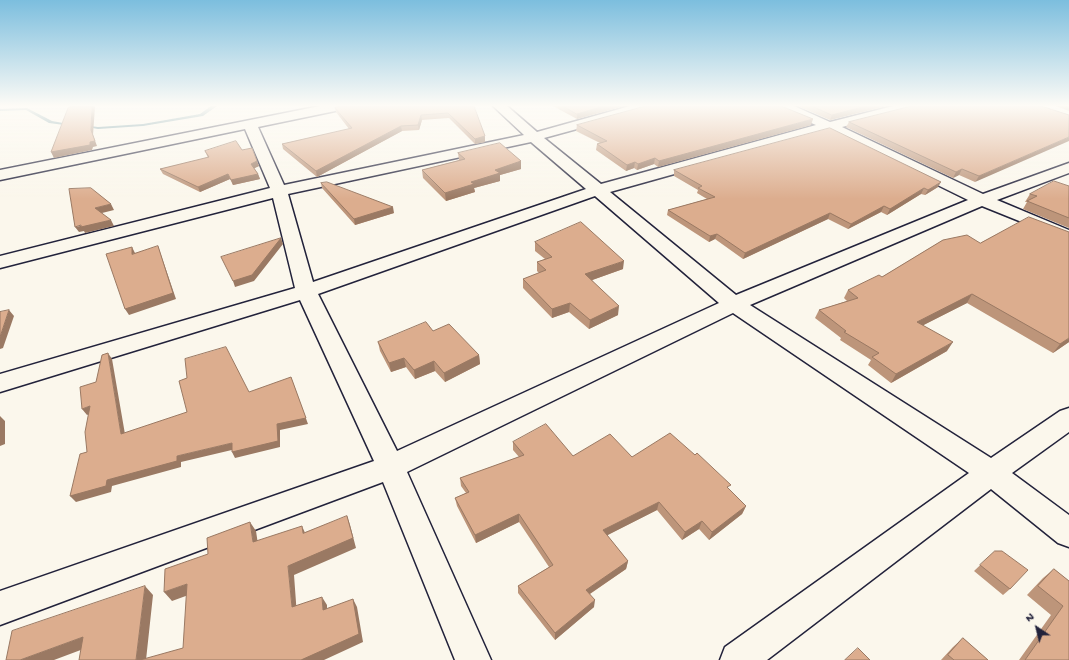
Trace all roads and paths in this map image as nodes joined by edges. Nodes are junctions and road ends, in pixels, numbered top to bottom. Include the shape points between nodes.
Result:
1 (191, 137) edge
2 (255, 137) edge
3 (538, 137) edge
4 (790, 137) edge
5 (851, 137) edge
6 (534, 138) junction
7 (1069, 168) edge
8 (0, 175) edge
9 (598, 190) junction
10 (279, 191) junction
11 (982, 200) junction
12 (1069, 236) edge
13 (0, 262) edge
14 (306, 291) junction
15 (734, 304) junction
16 (0, 383) edge
17 (1069, 418) edge
18 (391, 467) junction
19 (990, 473) junction
20 (1069, 534) edge
21 (0, 608) edge
22 (473, 660) edge
23 (738, 660) edge

1 - 8 street
2 - 10 street
3 - 6 street
4 - 9 street
5 - 11 street
6 - 9 street
6 - 10 street
7 - 11 street
9 - 14 street
9 - 15 street
10 - 13 street
10 - 14 street
11 - 12 street
11 - 15 street
14 - 16 street
14 - 18 street
15 - 18 street
15 - 19 street
17 - 19 street
18 - 21 street
18 - 22 street
19 - 20 street
19 - 23 street

